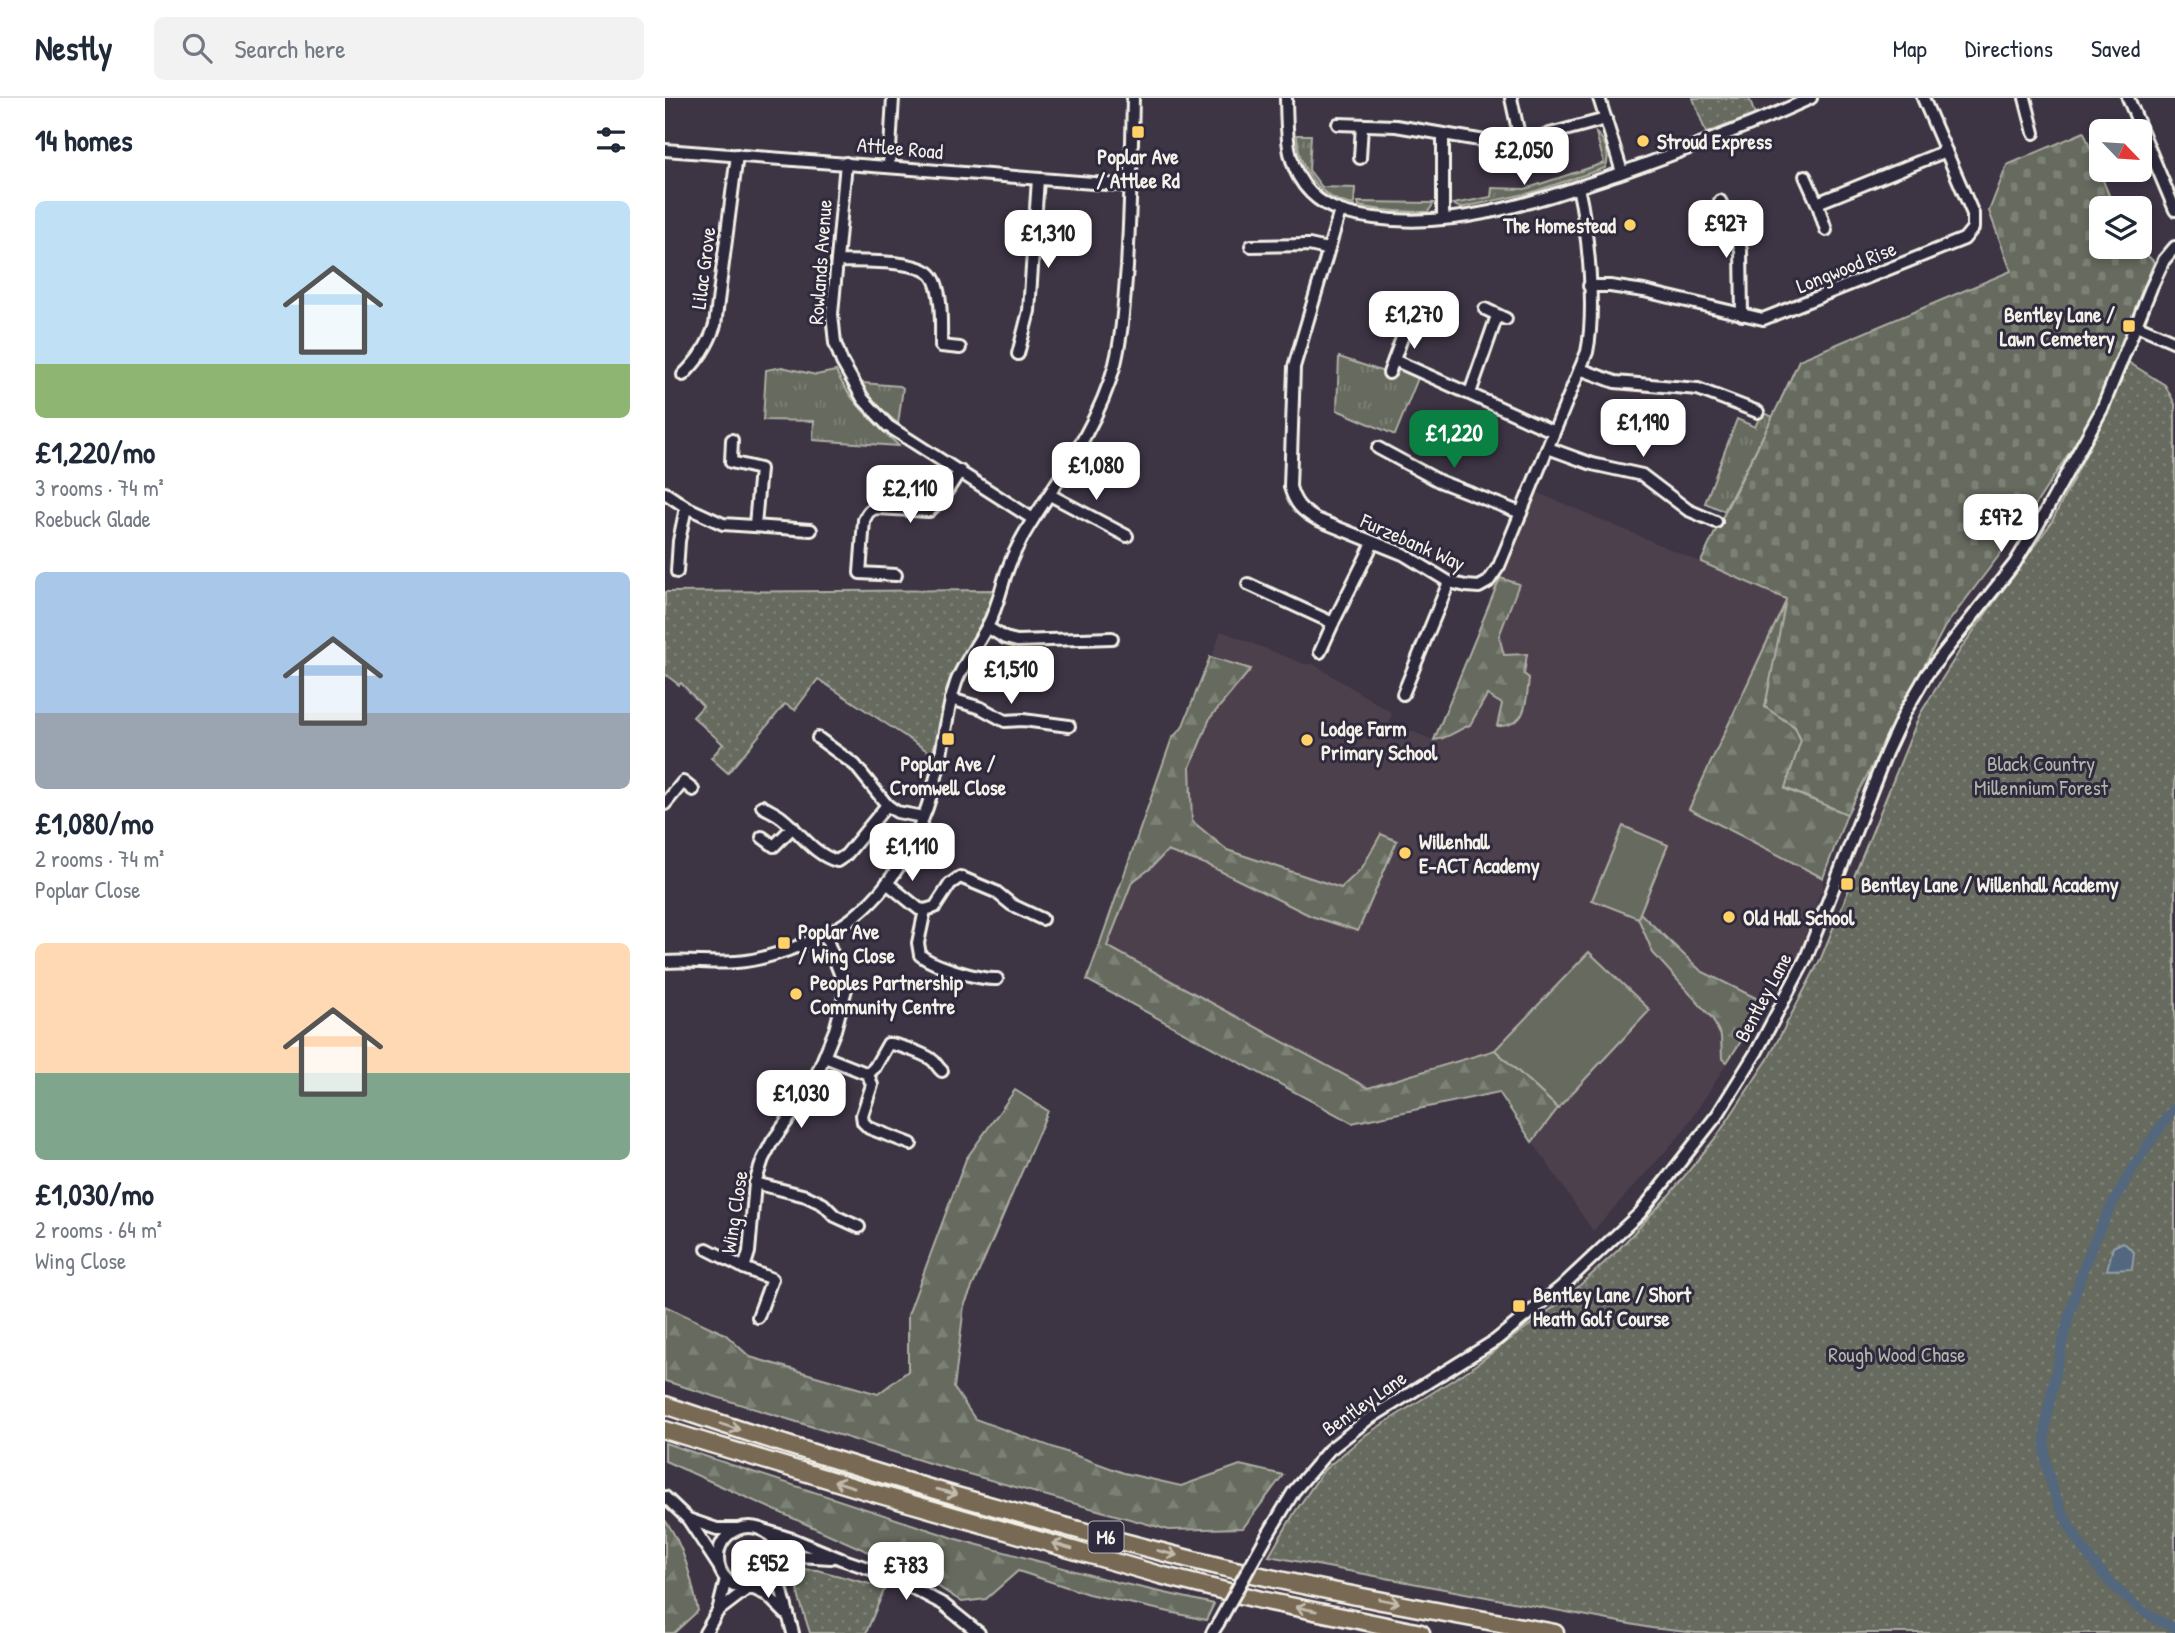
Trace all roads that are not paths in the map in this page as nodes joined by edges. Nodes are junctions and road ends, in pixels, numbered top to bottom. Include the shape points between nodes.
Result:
1 (893, 98) edge
2 (1133, 98) edge
3 (1286, 98) edge
4 (1511, 98) edge
5 (1599, 98) edge
6 (1811, 98) edge
7 (1923, 98) edge
8 (2025, 98) edge
9 (2128, 98) edge
10 (1606, 119) junction
11 (1339, 124) dead end
12 (1362, 125) junction
13 (2034, 133) dead end
14 (1443, 134) junction
15 (1521, 144) junction
16 (665, 150) edge
17 (1946, 151) junction
18 (737, 155) junction
19 (1360, 158) dead end
20 (846, 163) junction
21 (889, 166) junction
22 (1622, 172) junction
23 (1805, 176) dead end
24 (1038, 179) junction
25 (1132, 186) junction
26 (1578, 187) junction
27 (1720, 201) dead end
28 (1820, 201) junction
29 (2175, 210) edge
30 (1340, 211) junction
31 (1443, 219) junction
32 (1826, 230) dead end
33 (2175, 247) edge
34 (1327, 248) junction
35 (1259, 257) dead end
36 (837, 261) junction
37 (1589, 286) junction
38 (1485, 309) dead end
39 (1742, 315) junction
40 (1409, 319) dead end
41 (2136, 325) junction
42 (2175, 342) edge
43 (960, 348) dead end
44 (1018, 354) dead end
45 (1394, 360) junction
46 (1580, 369) junction
47 (1389, 373) dead end
48 (683, 375) dead end
49 (1470, 393) junction
50 (1758, 412) dead end
51 (1555, 432) junction
52 (732, 440) dead end
53 (1548, 447) junction
54 (1378, 448) dead end
55 (960, 471) junction
56 (665, 493) edge
57 (1051, 495) junction
58 (686, 508) junction
59 (1521, 513) junction
60 (1033, 519) junction
61 (1716, 522) dead end
62 (755, 525) junction
63 (811, 530) dead end
64 (1127, 536) dead end
65 (1373, 543) junction
66 (677, 572) dead end
67 (896, 575) dead end
68 (1449, 582) junction
69 (1248, 584) dead end
70 (1333, 623) junction
71 (987, 627) junction
72 (1112, 638) dead end
73 (1336, 648) dead end
74 (1403, 694) dead end
75 (951, 699) junction
76 (1069, 726) dead end
77 (818, 738) dead end
78 (693, 790) dead end
79 (665, 804) edge
80 (887, 805) junction
81 (762, 806) dead end
82 (923, 817) junction
83 (793, 827) junction
84 (762, 837) dead end
85 (887, 883) junction
86 (925, 910) junction
87 (1042, 919) dead end
88 (825, 936) junction
89 (665, 962) edge
90 (997, 979) dead end
91 (825, 1058) junction
92 (942, 1071) dead end
93 (868, 1074) junction
94 (911, 1144) dead end
95 (755, 1183) junction
96 (859, 1227) dead end
97 (707, 1249) dead end
98 (744, 1268) junction
99 (758, 1317) dead end
100 (665, 1405) edge
101 (665, 1430) edge
102 (665, 1497) edge
103 (688, 1519) junction
104 (739, 1529) junction
105 (760, 1529) junction
106 (841, 1559) junction
107 (720, 1567) junction
108 (777, 1570) junction
109 (726, 1579) junction
110 (751, 1589) junction
111 (717, 1611) junction
112 (790, 1618) junction
113 (705, 1633) edge
114 (793, 1633) edge
115 (979, 1633) edge
116 (1212, 1633) edge
117 (1421, 1633) edge
118 (1555, 1633) edge

1 - 21 street
2 - 25 street
3 - 30 street via 1289,150 1297,174 1317,198
4 - 15 street
5 - 10 street
6 - 22 street via 1705,144
7 - 17 street, Longwood Rise
8 - 13 street
9 - 29 street
10 - 15 street
10 - 22 street
11 - 12 street
12 - 14 street
12 - 19 street
14 - 15 street via 1489,144
14 - 31 street
16 - 18 street, Attlee Road
17 - 28 street
17 - 39 street, Longwood Rise via 1974,220 1964,239 1772,318
18 - 20 street, Attlee Road
18 - 48 street, Lilac Grove via 715,326 697,362
20 - 21 street, Attlee Road
20 - 36 street, Rowlands Avenue
21 - 24 street, Attlee Road
22 - 26 street
23 - 28 street
24 - 25 street, Attlee Road
24 - 44 street via 1029,311
25 - 57 street via 1125,315 1114,368 1099,407
26 - 31 street via 1515,206
26 - 37 street, Furzebank Way
27 - 39 street via 1741,250
28 - 32 street
30 - 31 street via 1383,219
30 - 34 street, Furzebank Way
33 - 41 street, Bentley Lane via 2157,273
34 - 35 street via 1255,245
34 - 65 street, Furzebank Way via 1294,367 1290,487 1304,512
36 - 43 street via 912,265 925,270 936,286 941,346
36 - 55 street, Rowlands Avenue via 832,314 835,343 863,399 888,426
37 - 39 street, Longwood Rise via 1644,291
37 - 46 street, Furzebank Way via 1591,331
38 - 49 street via 1501,318
40 - 45 street
41 - 42 street
41 - 116 street, Bentley Lane, bridge via 2102,409 2031,538 1927,674 1905,712 1806,958 1718,1114 1640,1213 1560,1288 1496,1340 1367,1420 1329,1450 1294,1491
45 - 47 street
45 - 49 street
46 - 50 street via 1615,382 1698,389
46 - 51 street, Furzebank Way
49 - 51 street
51 - 53 street, Furzebank Way
52 - 62 street via 731,462 760,469
53 - 59 street, Furzebank Way
53 - 61 street via 1592,464 1642,475 1688,510
54 - 59 street via 1439,481
55 - 60 street, Rowlands Avenue
55 - 67 street via 929,511 872,508 867,513 860,573
56 - 58 street
57 - 60 street
57 - 64 street
58 - 62 street via 723,524
58 - 66 street
59 - 68 street, Furzebank Way via 1488,582 1479,587
60 - 71 street via 1013,557
62 - 63 street
65 - 68 street, Furzebank Way via 1403,554
65 - 70 street
68 - 74 street
69 - 70 street via 1270,600
70 - 73 street via 1322,648
71 - 72 street via 1017,641
71 - 75 street via 966,660
75 - 76 street via 1005,721
75 - 82 street via 935,782
77 - 80 street via 855,765
78 - 79 street via 683,782
80 - 82 street
80 - 83 street via 837,860 809,844
81 - 83 street
82 - 85 street
83 - 84 street via 774,846
85 - 86 street
85 - 88 street via 857,915
86 - 87 street via 935,907 960,877
86 - 90 street via 920,955 944,968
88 - 89 street via 739,962
88 - 91 street, Wing Close via 846,989
91 - 93 street
91 - 95 street, Wing Close via 812,1086 763,1159
92 - 93 street via 934,1060 896,1043 888,1044
93 - 94 street via 872,1085 863,1122
95 - 96 street via 806,1196
95 - 98 street, Wing Close
97 - 98 street, Wing Close
98 - 99 street, Wing Close via 772,1279
100 -> 118 highway, M6 via 874,1472 1163,1553
117 -> 101 highway, M6 via 1160,1575
102 - 103 street
103 - 104 street via 717,1529
103 - 107 street
104 - 105 street
104 - 107 street via 721,1546
105 - 106 street
105 - 108 street via 777,1545
106 - 108 street via 798,1556
106 - 115 street via 927,1594
107 - 109 street
108 - 110 street via 770,1581
108 - 112 street
109 - 110 street
109 - 111 street
110 - 111 street
110 - 112 street via 768,1595
111 - 113 street
112 - 114 street

